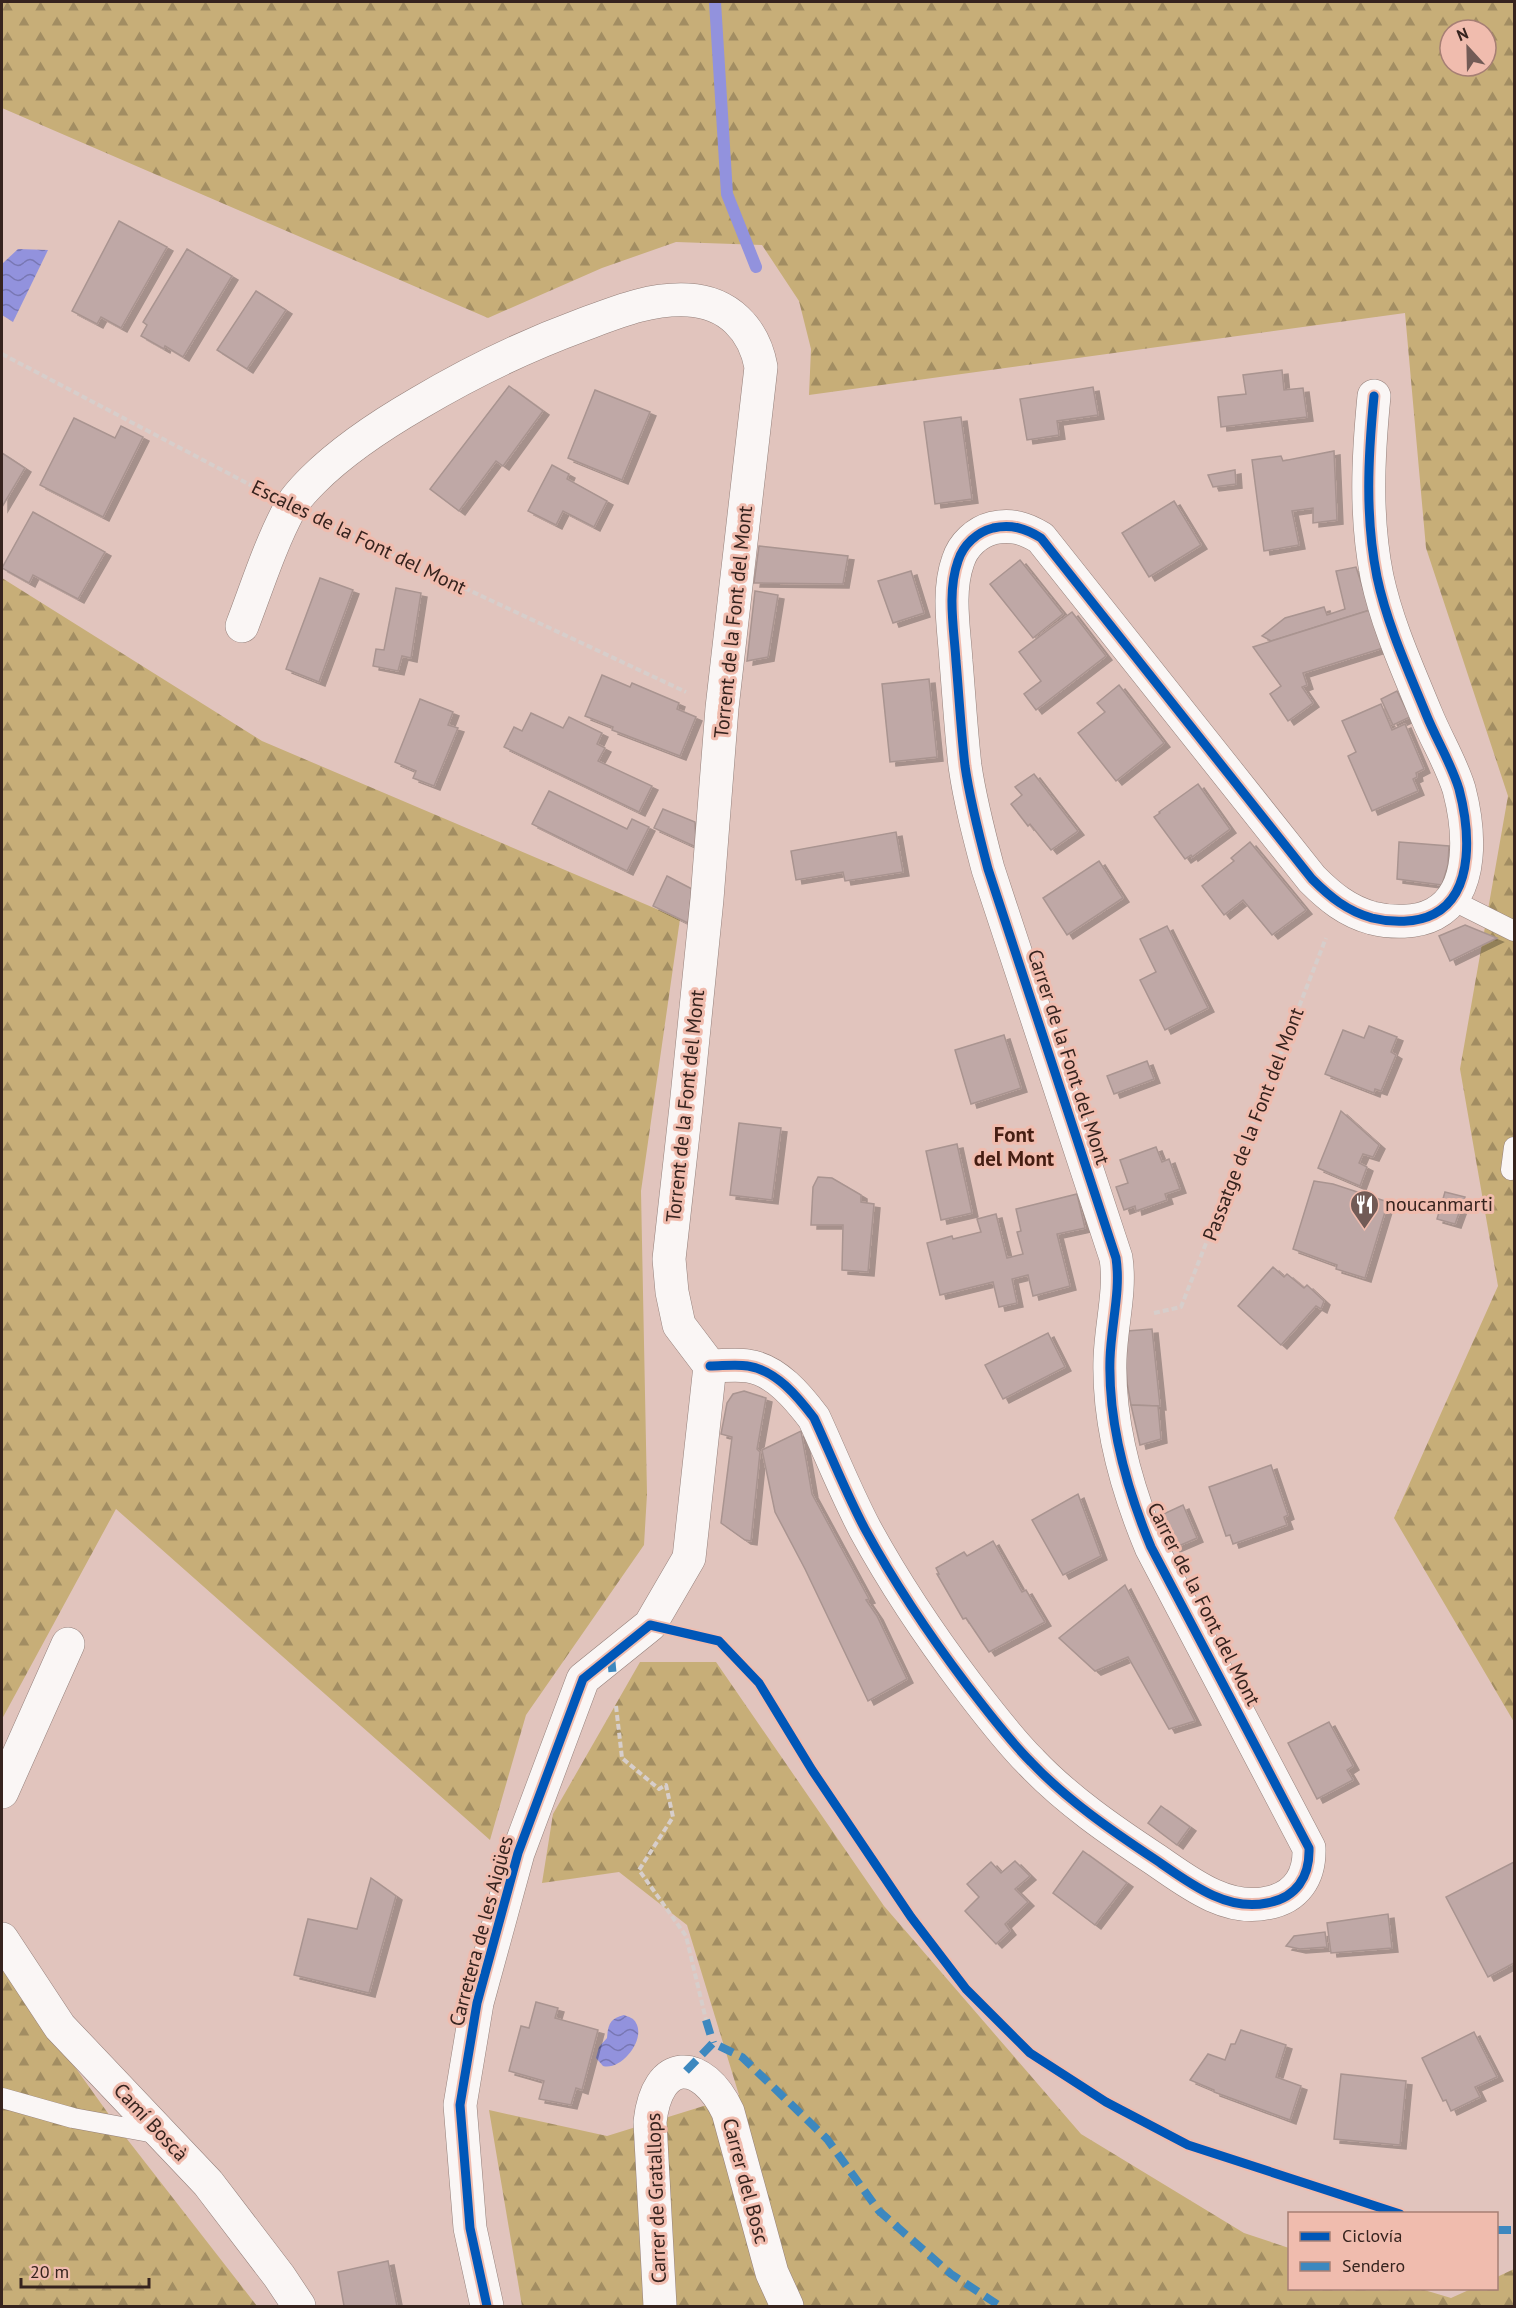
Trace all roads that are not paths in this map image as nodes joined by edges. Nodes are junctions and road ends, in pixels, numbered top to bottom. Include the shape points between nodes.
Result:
1 (1374, 396) dead end
2 (242, 626) dead end
3 (1452, 900) junction
4 (1515, 931) edge
5 (1515, 1147) edge
6 (1511, 1170) dead end
7 (710, 1366) junction
8 (68, 1644) dead end
9 (2, 1792) edge
10 (2, 1939) edge
11 (686, 2071) joint
12 (2, 2098) edge
13 (164, 2135) junction
14 (299, 2307) edge
15 (487, 2307) edge
16 (660, 2307) edge
17 (787, 2307) edge

1 - 3 street via 1368,473 1372,548 1386,611 1458,787 1466,860
2 - 7 street, Torrent de la Font del Mont via 290,506 350,447 404,412 497,360 630,307 663,301 705,303 736,319 749,333 758,349 761,367 722,708 707,899 669,1259 679,1325
3 - 4 lane
3 - 7 street, Carrer de la Font del Mont via 1429,916 1393,921 1340,904 1312,879 1041,538 1016,526 1002,526 988,529 966,546 954,573 951,601 965,766 988,869 1116,1258 1118,1281 1110,1359 1121,1463 1151,1547 1309,1848 1306,1873 1290,1895 1260,1905 1199,1889 1077,1804 1031,1763 953,1666 903,1594 865,1528 804,1404 764,1371 748,1366
5 - 6 lane
7 - 15 street, Carretera de les Aigües via 689,1558 650,1625 583,1679 518,1853 477,2002 460,2104 470,2228
8 - 9 street
10 - 13 street, Camí Boscà via 60,2027
11 - 16 street, Carrer de Gratallops via 674,2074 656,2092 650,2122
11 - 17 street, Carrer del Bosc via 710,2083 728,2112 772,2273
12 - 13 lane via 73,2118
13 - 14 street, Camí Boscà via 208,2183

